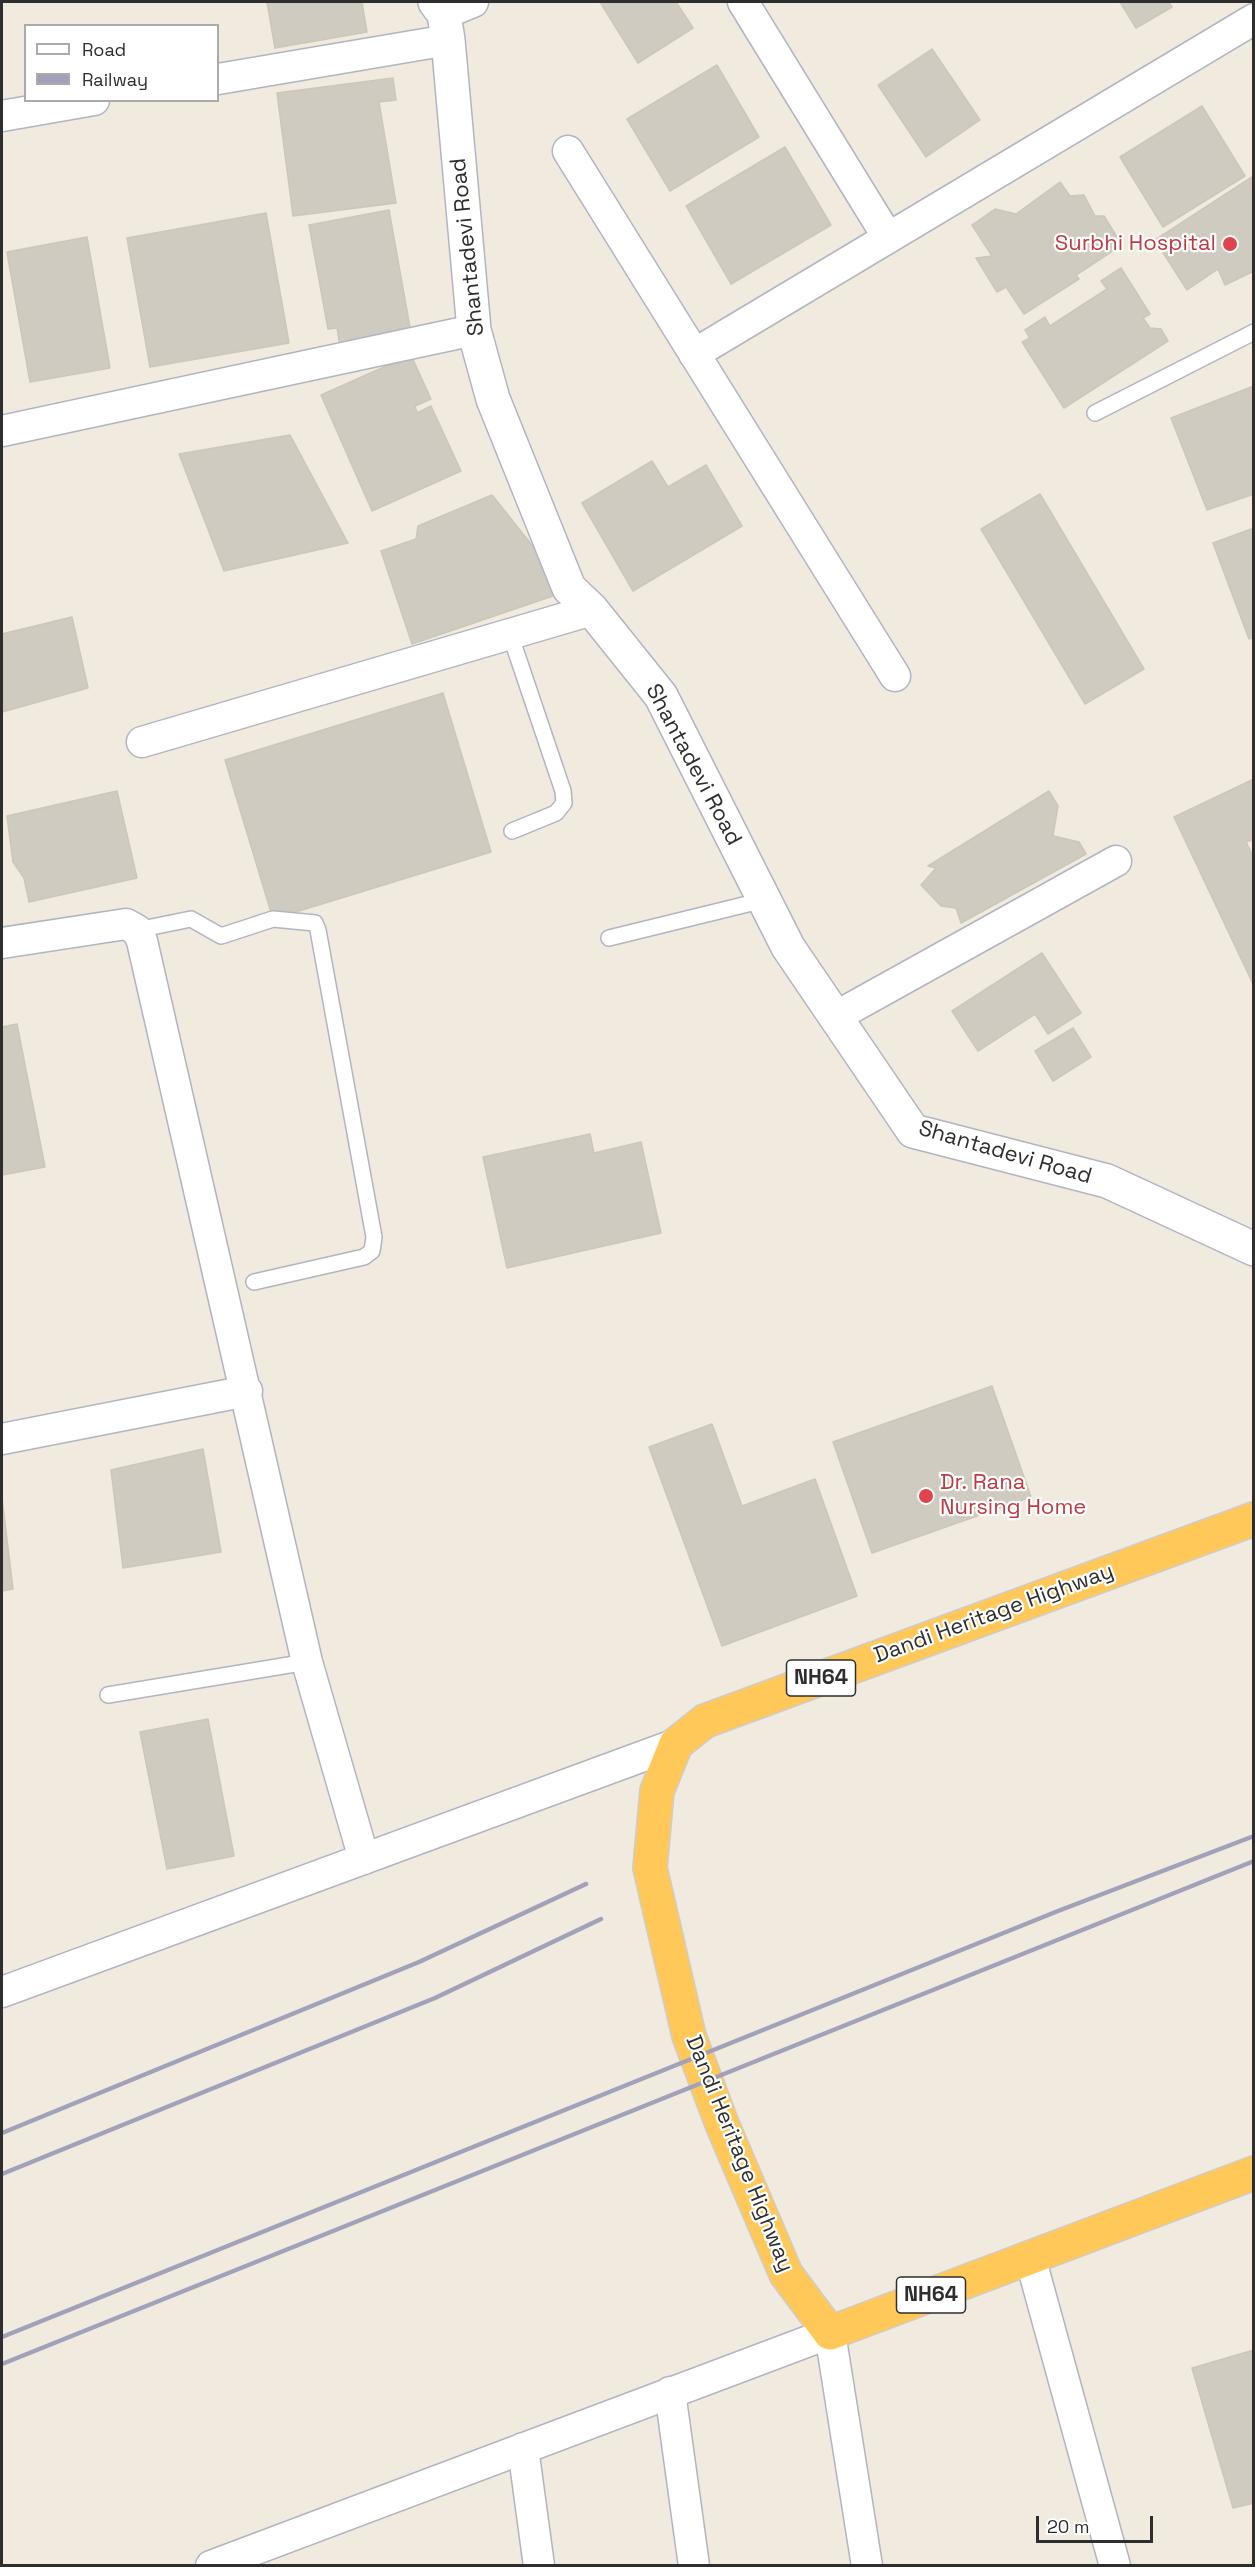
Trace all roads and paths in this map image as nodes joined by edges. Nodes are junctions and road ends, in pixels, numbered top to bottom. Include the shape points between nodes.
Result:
1 (743, 2) edge
2 (450, 14) edge
3 (1254, 19) edge
4 (219, 79) edge
5 (82, 102) edge
6 (2, 116) edge
7 (568, 151) dead end
8 (887, 236) junction
9 (474, 330) junction
10 (1254, 332) edge
11 (694, 354) junction
12 (1095, 414) dead end
13 (2, 431) edge
14 (592, 610) junction
15 (510, 634) junction
16 (895, 676) dead end
17 (142, 742) dead end
18 (512, 831) dead end
19 (1116, 861) dead end
20 (764, 900) junction
21 (137, 930) junction
22 (609, 938) dead end
23 (2, 943) edge
24 (835, 1017) junction
25 (1254, 1249) edge
26 (254, 1282) dead end
27 (247, 1391) junction
28 (2, 1439) edge
29 (1254, 1519) edge
30 (307, 1662) junction
31 (108, 1695) dead end
32 (676, 1744) junction
33 (364, 1859) junction
34 (2, 1992) edge
35 (1254, 2173) edge
36 (1030, 2257) junction
37 (830, 2333) junction
38 (670, 2392) junction
39 (523, 2448) junction
40 (250, 2558) edge
41 (211, 2565) edge
42 (539, 2565) edge
43 (694, 2565) edge
44 (867, 2565) edge
45 (1115, 2565) edge

1 - 8 street
2 - 4 street
2 - 9 street, Shantadevi Road
3 - 8 street
5 - 6 street
7 - 11 street
8 - 11 street
9 - 13 street
9 - 14 street, Shantadevi Road via 493,399 569,588
10 - 12 lane
11 - 16 street
14 - 15 street
14 - 20 street, Shantadevi Road via 661,696
15 - 17 street
15 - 18 lane via 564,803 556,813
19 - 24 street
20 - 22 lane
20 - 24 street, Shantadevi Road via 788,948
21 - 23 street via 126,924 113,925
21 - 26 lane via 191,919 228,936 273,919 315,923 318,930 374,1237 372,1251 364,1257
21 - 27 street
24 - 25 street, Shantadevi Road via 913,1131 1107,1181
27 - 28 street
27 - 30 street
29 - 32 highway, Dandi Heritage Highway / NH64 via 705,1721
30 - 31 lane
30 - 33 street
32 - 33 street
32 - 37 highway, Dandi Heritage Highway / NH64 via 657,1791 650,1869 689,2036 786,2274
33 - 34 street
35 - 36 highway, NH64
36 - 37 highway, NH64
36 - 45 street
37 - 38 street
37 - 44 street
38 - 39 street
38 - 43 street
39 - 40 street
39 - 42 street
40 - 41 street

